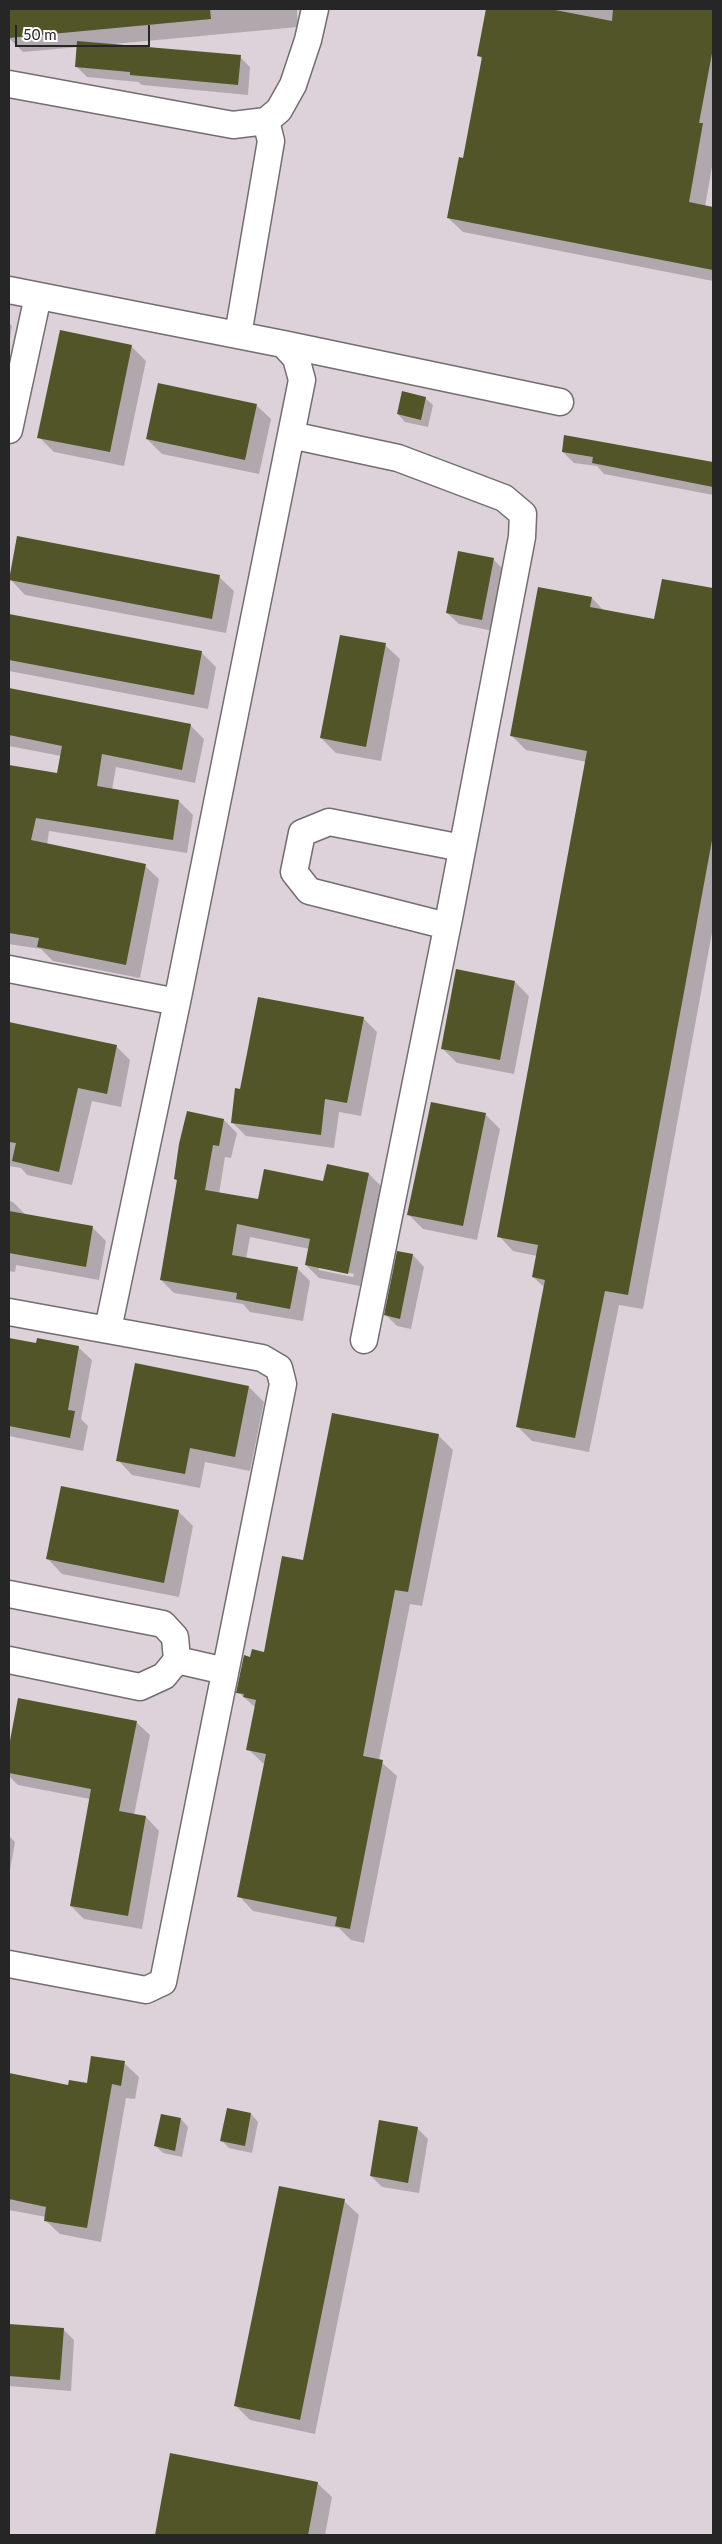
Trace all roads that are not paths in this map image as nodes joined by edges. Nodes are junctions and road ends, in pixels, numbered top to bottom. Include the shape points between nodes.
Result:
1 (315, 9) edge
2 (9, 84) edge
3 (266, 121) junction
4 (9, 290) edge
5 (38, 296) junction
6 (238, 335) junction
7 (283, 344) junction
8 (560, 402) dead end
9 (9, 430) edge
10 (291, 435) junction
11 (462, 848) junction
12 (447, 926) junction
13 (9, 969) edge
14 (177, 1002) junction
15 (9, 1312) edge
16 (108, 1329) junction
17 (364, 1340) dead end
18 (9, 1594) edge
19 (9, 1660) edge
20 (177, 1660) junction
21 (225, 1672) junction
22 (9, 1964) edge

1 - 3 lane via 293,86 279,110
2 - 3 lane via 232,125
3 - 6 lane via 271,141
4 - 5 lane
5 - 6 lane
5 - 9 lane
6 - 7 lane
7 - 8 lane
7 - 10 lane via 296,358 302,380
10 - 11 lane via 398,458 504,498 523,514 522,537
10 - 14 lane
11 - 12 lane
11 - 12 lane via 329,822 302,833 294,872 308,891
12 - 17 lane
13 - 14 lane
14 - 16 lane
15 - 16 lane
16 - 21 lane via 262,1358 278,1368 283,1384
18 - 20 lane via 163,1624 175,1637
19 - 20 lane via 140,1687 164,1676
20 - 21 lane
21 - 22 lane via 163,1982 146,1990

